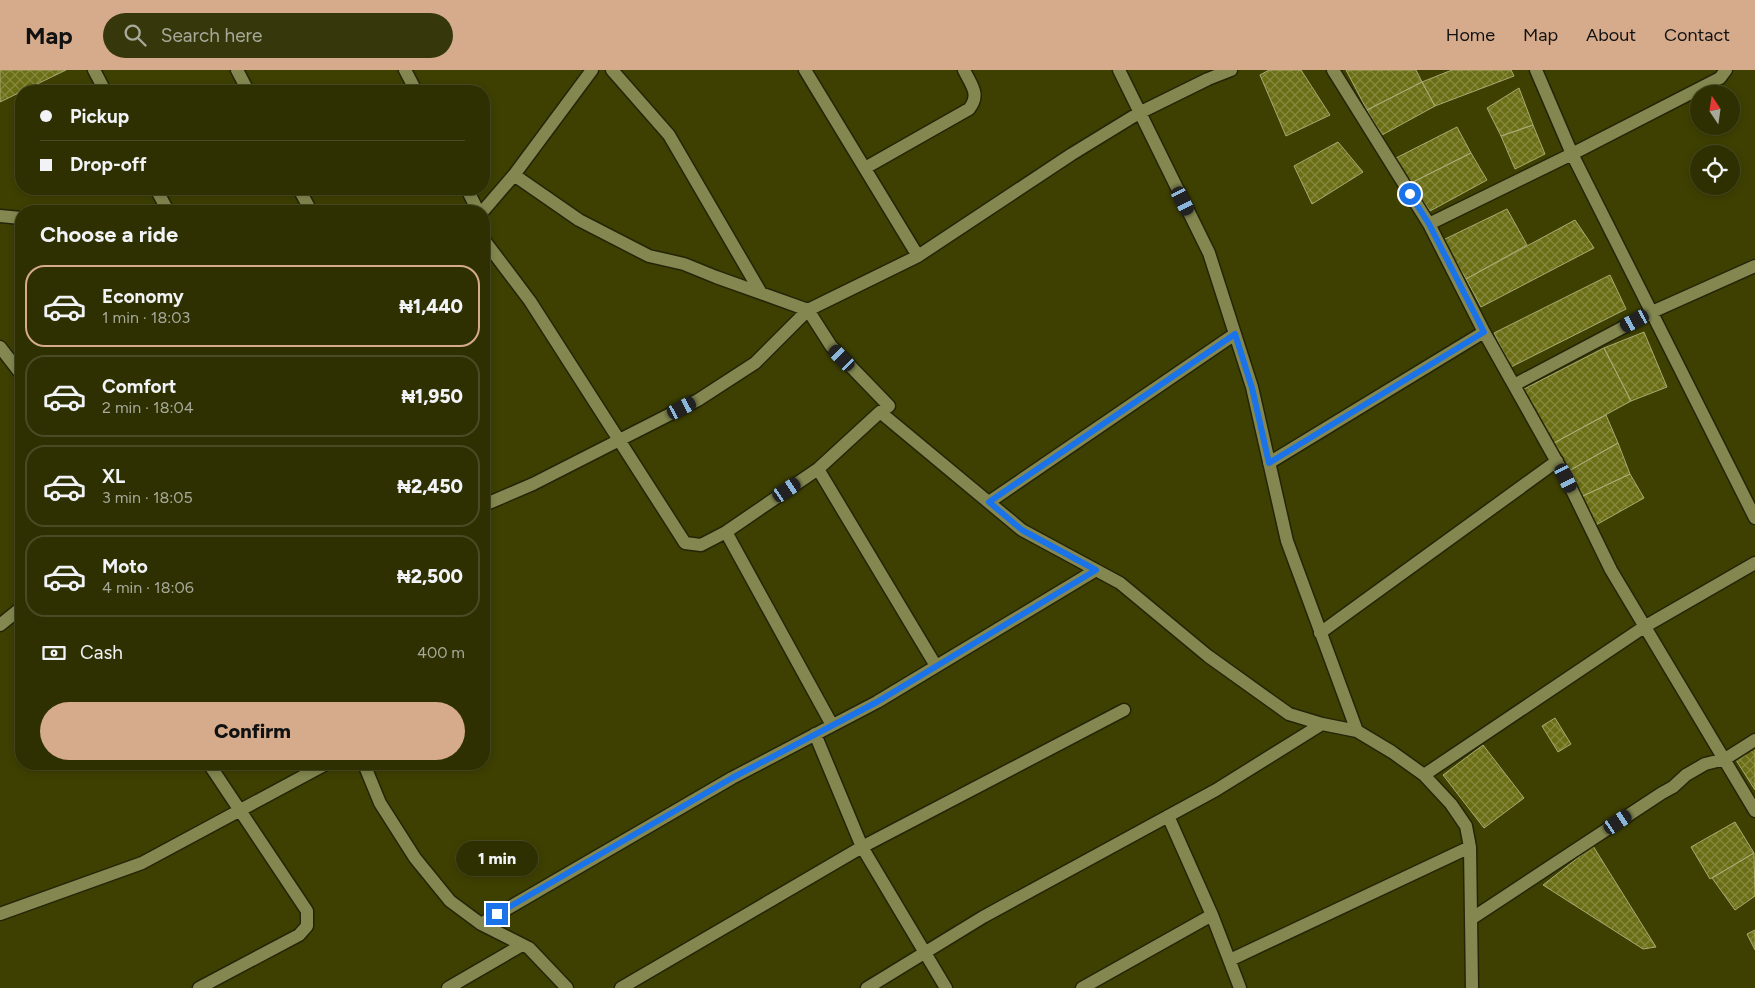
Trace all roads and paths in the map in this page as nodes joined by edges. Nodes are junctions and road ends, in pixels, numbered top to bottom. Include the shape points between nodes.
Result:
1 (94, 70) edge
2 (237, 70) edge
3 (404, 70) edge
4 (612, 70) edge
5 (805, 70) edge
6 (964, 70) edge
7 (1119, 70) edge
8 (1231, 70) edge
9 (1332, 70) edge
10 (1536, 70) edge
11 (1726, 70) edge
12 (589, 71) edge
13 (102, 85) edge
14 (245, 85) edge
15 (413, 85) edge
16 (1139, 113) junction
17 (1572, 154) junction
18 (864, 168) junction
19 (514, 175) junction
20 (488, 205) edge
21 (0, 216) edge
22 (15, 217) edge
23 (1429, 224) junction
24 (490, 248) edge
25 (918, 256) junction
26 (1755, 266) edge
27 (761, 293) junction
28 (808, 310) junction
29 (1652, 312) junction
30 (1484, 332) junction
31 (1235, 334) junction
32 (0, 347) edge
33 (15, 366) edge
34 (1514, 385) junction
35 (880, 412) junction
36 (619, 441) junction
37 (1557, 461) junction
38 (1269, 463) junction
39 (818, 469) junction
40 (490, 502) edge
41 (989, 502) junction
42 (1755, 518) edge
43 (726, 532) junction
44 (1755, 563) edge
45 (1096, 570) junction
46 (15, 613) edge
47 (0, 625) edge
48 (1644, 627) junction
49 (1320, 633) junction
50 (936, 666) junction
51 (1124, 710) dead end
52 (1322, 724) junction
53 (832, 725) junction
54 (1356, 731) junction
55 (815, 734) junction
56 (1755, 740) edge
57 (1724, 759) junction
58 (213, 770) edge
59 (315, 770) edge
60 (366, 770) edge
61 (1424, 775) junction
62 (241, 809) junction
63 (1755, 810) edge
64 (1168, 816) junction
65 (862, 847) junction
66 (1470, 847) junction
67 (0, 914) edge
68 (1212, 915) junction
69 (1471, 919) junction
70 (481, 924) junction
71 (522, 945) junction
72 (925, 953) junction
73 (1230, 960) junction
74 (199, 988) edge
75 (448, 988) edge
76 (567, 988) edge
77 (621, 988) edge
78 (866, 988) edge
79 (946, 988) edge
80 (1082, 988) edge
81 (1240, 988) edge
82 (1472, 988) edge

1 - 13 street
2 - 14 street
3 - 15 street
4 - 27 street via 669,135
5 - 18 street
6 - 18 street via 975,91 975,102 969,109
7 - 16 street
8 - 16 street
9 - 23 street
10 - 17 street
11 - 17 street via 1720,78
12 - 19 street
16 - 25 street
16 - 31 street via 1209,253
17 - 23 street
17 - 29 street
18 - 25 street
19 - 20 street
19 - 27 street via 579,220 649,256 684,264
21 - 22 street
23 - 30 street
24 - 36 street via 530,301
25 - 28 street
26 - 29 street
27 - 28 street
28 - 35 street via 831,346 889,406
28 - 36 street via 755,363 698,400
29 - 34 street
29 - 42 street
30 - 34 street
30 - 38 street
31 - 38 street via 1252,388
31 - 41 street
32 - 33 street
34 - 37 street
35 - 39 street
35 - 41 street
36 - 40 street
36 - 43 street via 685,543 701,545
37 - 48 street via 1611,570
37 - 49 street
38 - 49 street via 1287,541
39 - 43 street
39 - 50 street
41 - 45 street via 1022,530
43 - 53 street
44 - 48 street
45 - 50 street
45 - 52 street via 1120,583 1208,656 1289,714
46 - 47 street
48 - 57 street
48 - 61 street
49 - 54 street
50 - 53 street
51 - 65 street
52 - 54 street
52 - 64 street
53 - 55 street
54 - 61 street
55 - 65 street
55 - 70 street via 732,778
56 - 57 street
57 - 63 street
57 - 69 street via 1705,764 1686,775 1673,787
58 - 62 street
59 - 62 street
60 - 70 street via 380,803 415,858 450,901
61 - 66 street via 1466,826
62 - 67 street via 142,863
62 - 74 street via 307,911 307,926 299,935
64 - 68 street
64 - 72 street via 983,916
65 - 72 street
65 - 77 street
66 - 69 street
66 - 73 street
68 - 73 street
68 - 80 street
69 - 82 street
70 - 71 street
71 - 75 street
71 - 76 street via 529,948
72 - 78 street
72 - 79 street
73 - 81 street

